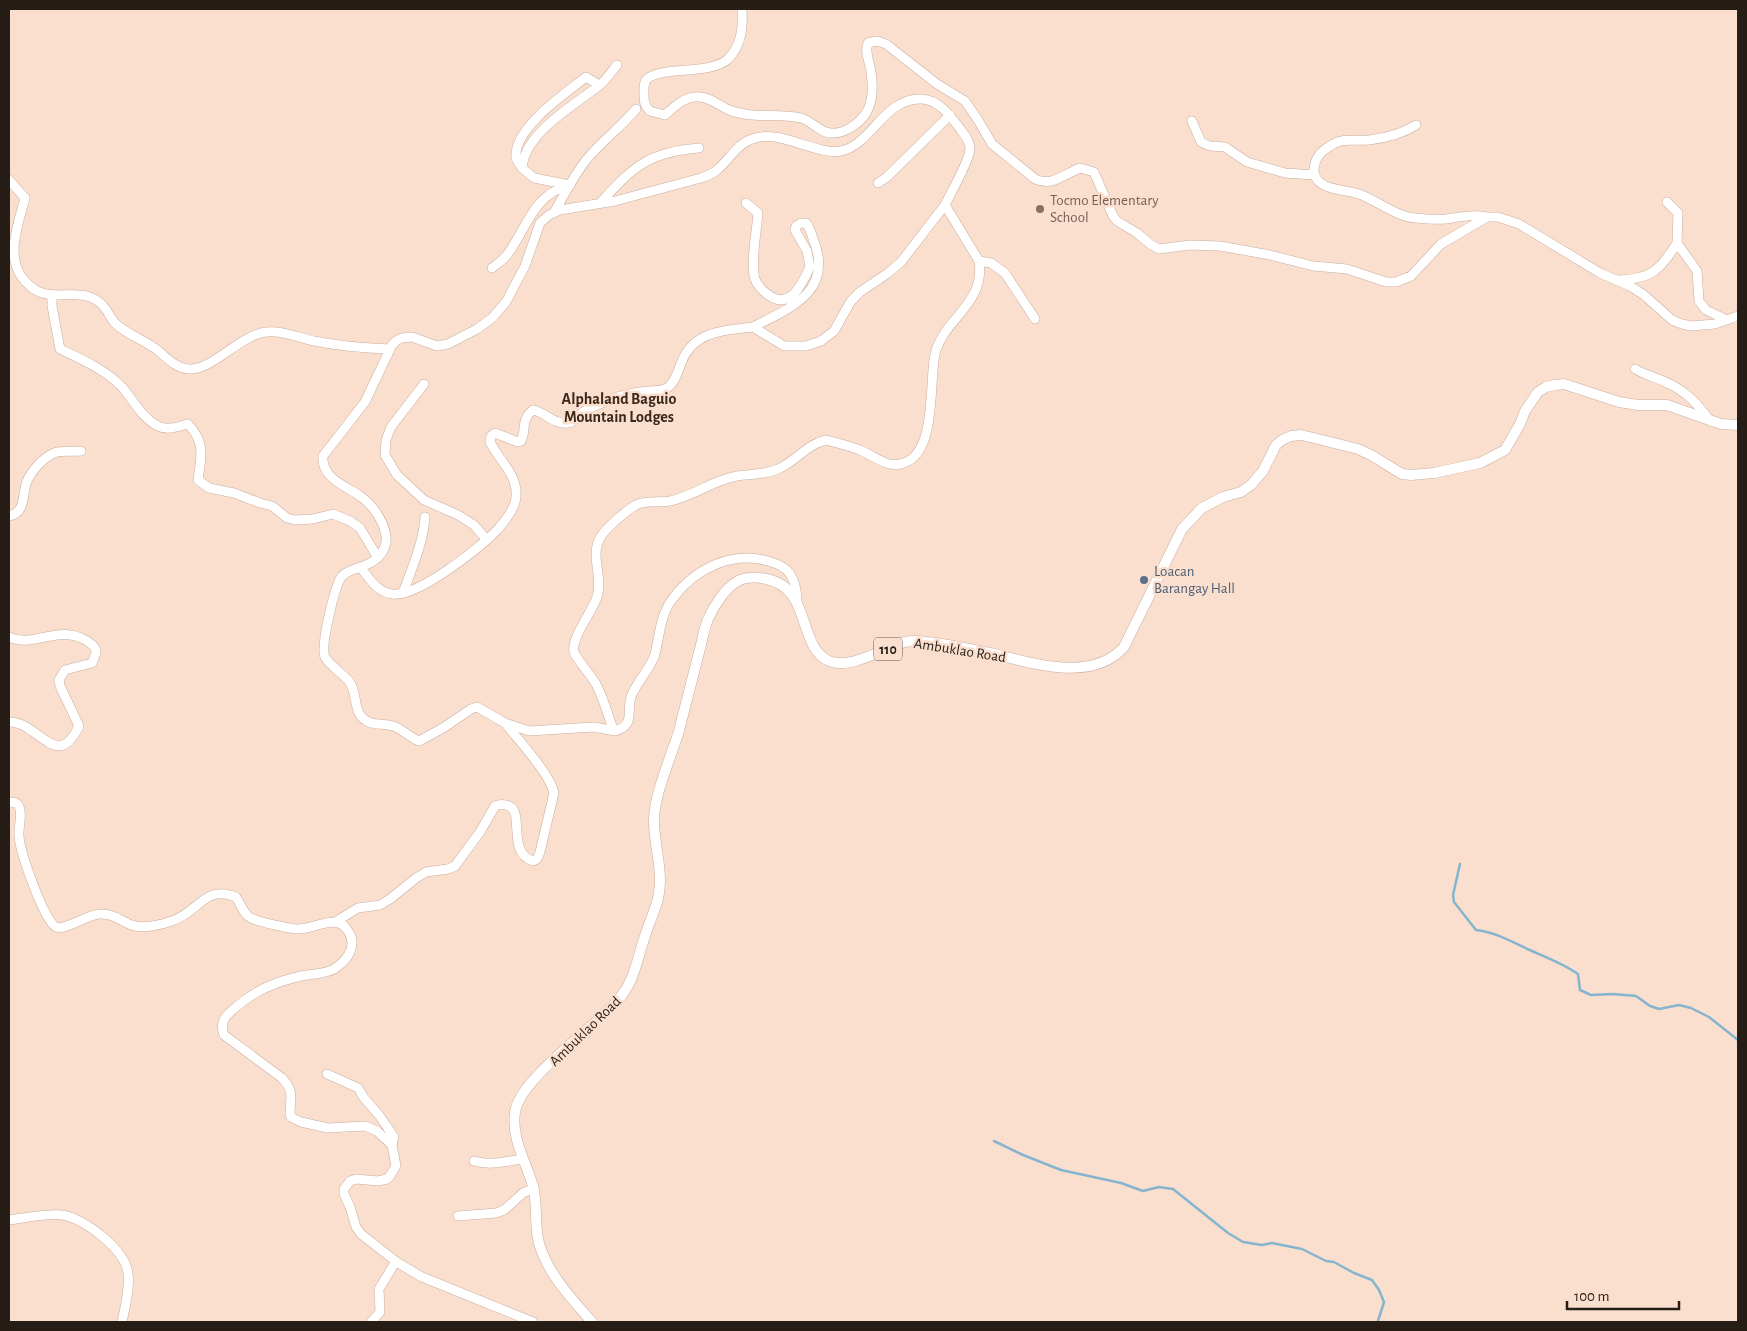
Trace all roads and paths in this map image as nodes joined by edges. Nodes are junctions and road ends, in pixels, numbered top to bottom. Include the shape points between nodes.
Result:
1 (742, 9) edge
2 (617, 65) dead end
3 (599, 85) junction
4 (636, 109) dead end
5 (950, 115) junction
6 (1192, 121) dead end
7 (1416, 125) dead end
8 (699, 148) dead end
9 (522, 168) junction
10 (1315, 175) junction
11 (9, 180) edge
12 (878, 183) dead end
13 (570, 185) junction
14 (1667, 202) dead end
15 (600, 203) junction
16 (746, 203) dead end
17 (945, 205) junction
18 (554, 213) junction
19 (1488, 216) junction
20 (1677, 243) junction
21 (979, 261) junction
22 (492, 268) dead end
23 (1614, 280) junction
24 (52, 295) junction
25 (1738, 316) edge
26 (1035, 319) dead end
27 (1727, 320) junction
28 (753, 327) junction
29 (390, 350) junction
30 (1635, 369) dead end
31 (424, 384) dead end
32 (1710, 421) junction
33 (1738, 425) edge
34 (81, 451) dead end
35 (9, 516) edge
36 (425, 517) dead end
37 (486, 539) junction
38 (378, 558) junction
39 (361, 568) junction
40 (403, 593) junction
41 (798, 603) junction
42 (9, 636) edge
43 (608, 716) junction
44 (9, 722) edge
45 (505, 723) junction
46 (594, 726) junction
47 (615, 731) junction
48 (9, 802) edge
49 (335, 922) junction
50 (327, 1074) dead end
51 (392, 1145) junction
52 (523, 1159) junction
53 (474, 1161) dead end
54 (534, 1188) junction
55 (458, 1216) dead end
56 (9, 1220) edge
57 (396, 1261) junction
58 (122, 1322) edge
59 (372, 1322) edge
60 (532, 1322) edge
61 (592, 1322) edge

1 - 19 street via 741,36 727,60 695,70 650,77 644,82 644,103 650,111 665,115 693,97 704,97 730,110 750,115 802,118 823,132 844,132 857,123 870,104 873,92 866,47 868,43 877,41 886,44 926,77 965,101 992,144 1035,179 1051,182 1080,168 1094,172 1117,221 1159,249 1220,246 1313,266 1347,269 1377,280 1396,282 1412,276 1440,244
2 - 3 street
3 - 9 street via 554,119 533,141 522,160
3 - 9 street via 586,77 538,116 518,146 516,158
4 - 13 street via 585,161
5 - 12 street
5 - 15 street via 927,100 911,99 899,103 861,139 841,151 762,136 739,147 712,174
5 - 17 street via 970,148
6 - 10 street via 1201,142 1210,146 1225,147 1248,162 1285,173
7 - 10 street via 1388,138 1347,139 1330,146 1316,159
8 - 15 street via 653,156 627,174
9 - 13 street via 534,178
10 - 19 street via 1330,188 1358,194 1413,218
11 - 24 street via 24,198 14,255 19,274 30,287
13 - 18 street
13 - 22 street via 550,194 536,206 506,256
14 - 20 street via 1678,212
15 - 18 street
16 - 28 street via 758,213 754,278 764,292 778,300 788,299 803,282 810,266 807,251 795,230 801,222 810,227 819,266 813,284 800,302
17 - 21 street
17 - 28 street via 901,262 860,292 834,331 821,341 806,346 784,346
18 - 29 street via 540,223 525,266 506,302 492,318 448,344 437,346 412,337 402,338
19 - 23 street via 1519,224
20 - 23 street via 1656,270 1638,278
20 - 27 street via 1697,271 1702,306
21 - 26 street via 990,263 1005,273
21 - 43 street via 981,270 973,296 942,337 935,353 927,425 921,446 906,463 893,466 862,451 835,442 820,441 790,463 762,475 719,480 672,500 637,504 602,534 595,559 599,577 596,598 574,645 575,655 597,686
23 - 27 street via 1644,295 1672,320 1682,324 1715,324
24 - 29 street via 88,296 100,302 122,329 191,370 243,340 268,331 330,344
24 - 38 street via 60,349 93,365 121,386 138,410 159,427 170,429 188,424 197,434 202,453 198,480 209,488 272,506 287,518 313,519 333,514 350,521 360,528
25 - 27 street
28 - 37 street via 719,330 707,335 687,350 668,387 612,399 569,423 533,410 524,424 521,441 495,433 491,436 490,442 512,478 516,498 498,528
29 - 38 street via 365,402 323,456 334,480 367,502 379,517 386,539 385,548
30 - 32 street via 1678,388 1699,405
31 - 37 street via 391,427 384,455 397,475 424,500 458,515
32 - 33 main road, Ambuklao Road / 110
32 - 41 main road, Ambuklao Road / 110 via 1667,406 1619,402 1564,384 1546,387 1538,392 1525,411 1505,450 1480,463 1411,475 1402,474 1358,449 1301,435 1291,436 1276,445 1264,471 1251,485 1202,508 1182,529 1124,648 1116,656 1087,666 1044,666 920,641 902,642 846,663 833,662 825,659 814,645
34 - 35 street via 55,452 41,461 28,480 23,505
36 - 40 street
37 - 40 street via 446,572
38 - 39 street
39 - 40 street via 381,590 395,595
39 - 45 street via 343,576 337,586 323,650 330,663 351,684 363,718 370,724 394,726 419,740 477,707
41 - 47 street via 796,586 789,572 776,563 736,558 719,562 703,571 673,597 660,626 655,656 631,698 629,722
41 - 52 main road, Ambuklao Road / 110 via 776,582 749,578 726,592 708,619 678,733 656,799 654,818 659,894 631,981 615,1004 523,1092 514,1113
42 - 44 street via 17,641 69,634 94,646 96,653 92,663 65,670 59,680 79,726 68,744 50,744 23,725
43 - 46 street
43 - 47 street
45 - 46 street via 528,731
45 - 49 street via 553,789 537,859 529,860 520,850 514,809 498,804 454,866 426,872 380,905 358,908
46 - 47 street
48 - 49 street via 19,805 19,836 30,879 50,923 58,928 98,914 110,915 136,926 163,924 183,917 212,894 220,892 236,897 245,914 252,919 294,929
49 - 51 street via 346,927 352,936 351,950 343,962 333,970 277,982 247,997 226,1015 222,1022 223,1033 282,1078 292,1092 290,1114 296,1120 328,1128 365,1126 377,1131
50 - 51 street via 358,1088 394,1137
51 - 57 street via 396,1166 390,1176 378,1181 356,1179 344,1189 344,1194 358,1230
52 - 53 street via 487,1164
52 - 54 main road, Ambuklao Road / 110
54 - 55 street via 496,1213
54 - 61 main road, Ambuklao Road / 110 via 538,1243 550,1268
56 - 58 street via 62,1215 83,1222 111,1244 128,1273
57 - 59 street via 378,1289 380,1312
57 - 60 street via 441,1286

